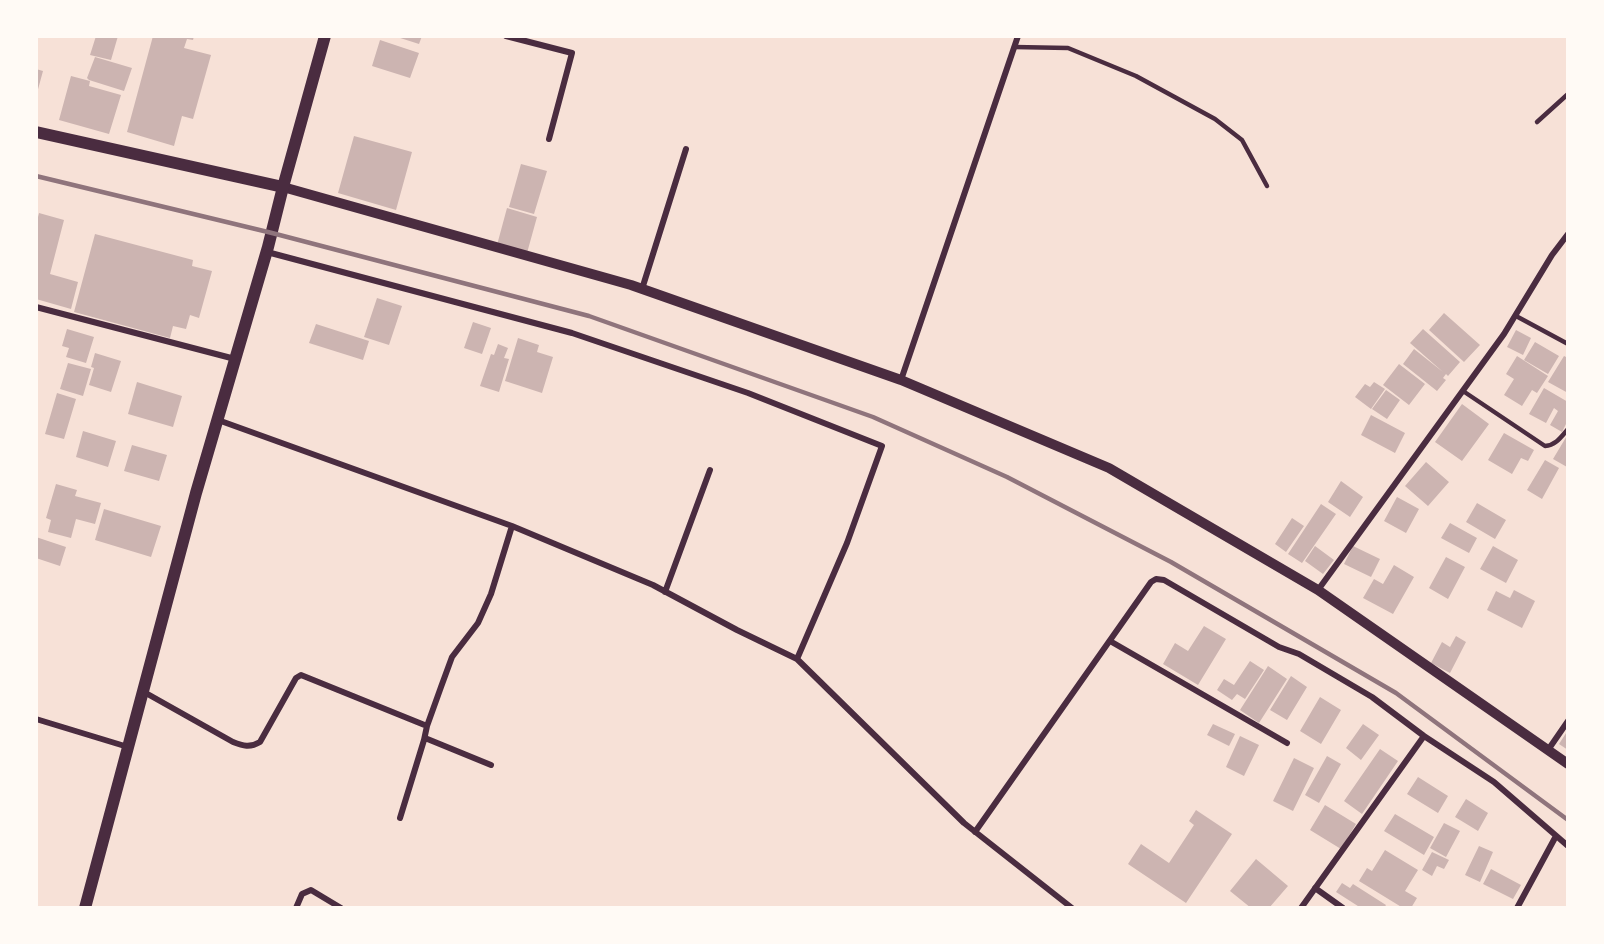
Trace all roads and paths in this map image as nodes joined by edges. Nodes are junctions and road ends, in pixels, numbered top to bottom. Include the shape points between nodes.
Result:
1 (325, 36) edge
2 (506, 36) edge
3 (1018, 36) edge
4 (1014, 47) junction
5 (1568, 94) edge
6 (1537, 122) dead end
7 (36, 132) edge
8 (549, 139) dead end
9 (686, 149) dead end
10 (1267, 186) dead end
11 (283, 187) junction
12 (1568, 234) edge
13 (267, 252) junction
14 (642, 289) junction
15 (36, 308) edge
16 (1516, 316) junction
17 (1568, 344) edge
18 (235, 359) junction
19 (901, 381) junction
20 (1463, 391) junction
21 (218, 420) junction
22 (1568, 429) edge
23 (710, 470) dead end
24 (512, 526) junction
25 (1318, 590) junction
26 (665, 592) junction
27 (1110, 641) junction
28 (797, 659) junction
29 (144, 692) junction
30 (36, 719) edge
31 (1568, 722) edge
32 (427, 726) junction
33 (1424, 736) junction
34 (425, 738) junction
35 (1287, 743) dead end
36 (128, 747) junction
37 (1548, 750) junction
38 (1568, 764) edge
39 (491, 765) dead end
40 (400, 818) dead end
41 (975, 832) junction
42 (1556, 836) junction
43 (1568, 846) edge
44 (1315, 888) junction
45 (87, 907) edge
46 (296, 908) edge
47 (341, 908) edge
48 (1072, 908) edge
49 (1301, 908) edge
50 (1343, 908) edge
51 (1517, 908) edge

1 - 11 main road
2 - 8 street via 572,53
3 - 4 street
4 - 10 lane via 1068,48 1136,76 1205,114 1242,140
4 - 19 street
5 - 6 lane
7 - 11 main road
9 - 14 street
11 - 13 main road
11 - 14 street
12 - 16 street
13 - 18 main road
13 - 28 street via 572,333 748,393 882,446 847,543
14 - 19 street
15 - 18 street
16 - 17 lane
16 - 20 street
18 - 21 main road
19 - 25 street via 1109,468
20 - 22 lane via 1545,446 1558,441
20 - 25 street
21 - 24 street
21 - 29 main road
23 - 26 street
24 - 26 street
24 - 32 street via 491,594 478,623 452,657
25 - 37 street
26 - 28 street
27 - 33 street via 1151,582 1164,580 1372,697
27 - 35 street
27 - 41 street
28 - 41 street
29 - 32 street via 246,746 260,742 301,675
29 - 36 main road
30 - 36 street
31 - 37 street
32 - 34 street
33 - 42 street via 1494,782
33 - 44 street
34 - 39 street
34 - 40 street
36 - 45 main road
37 - 38 street
41 - 48 street
42 - 43 street
42 - 51 street
44 - 49 street
44 - 50 street
46 - 47 street via 302,894 310,890

